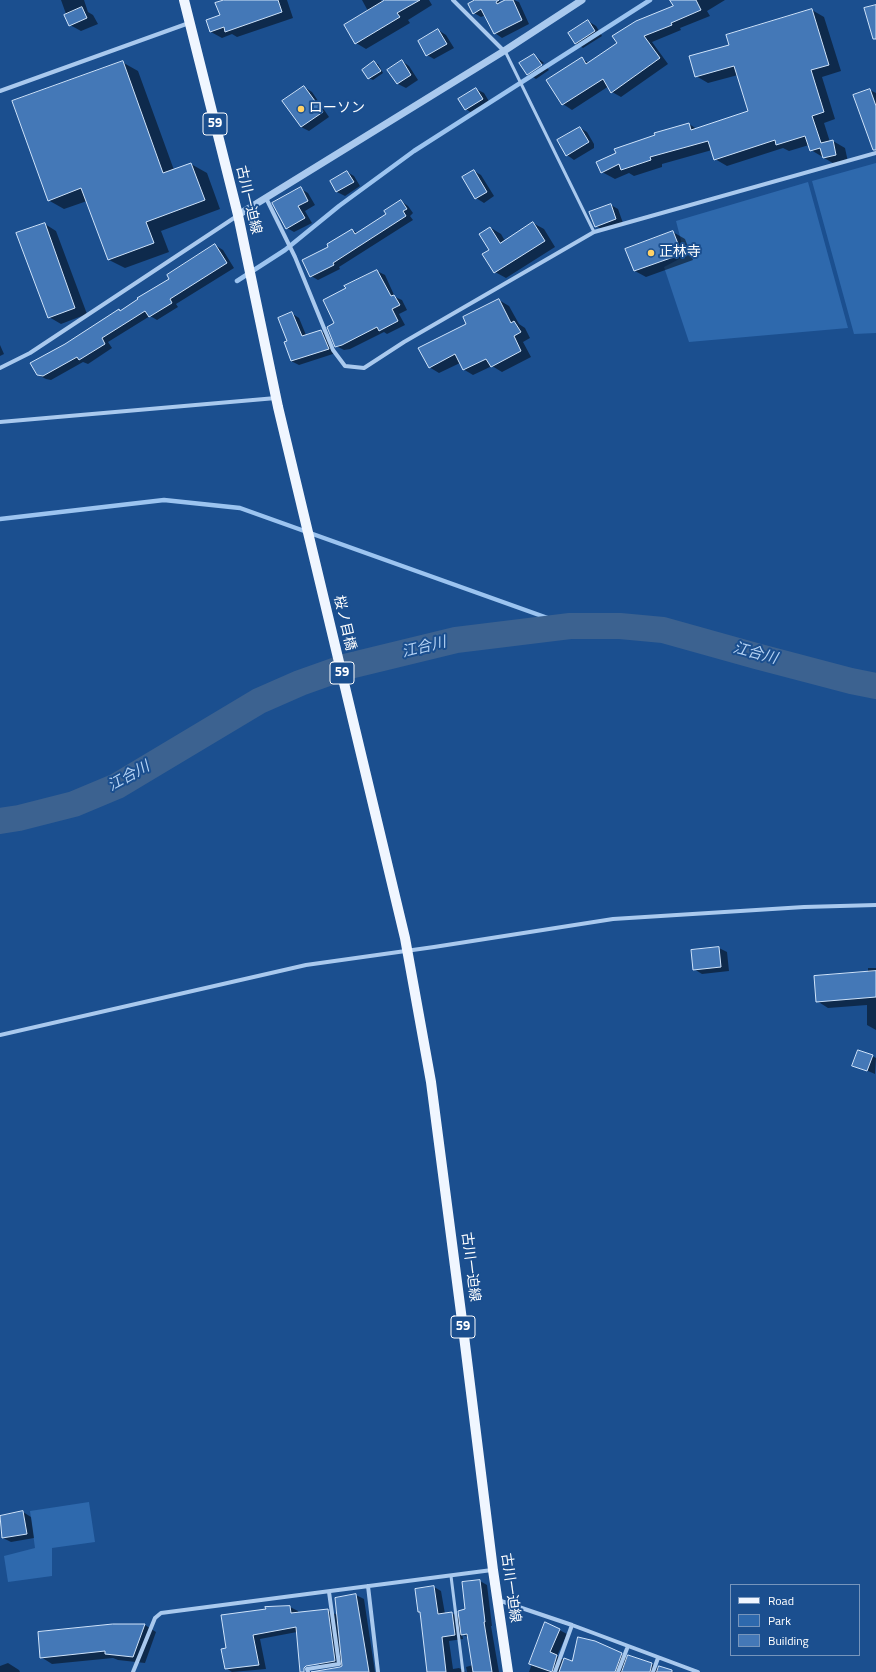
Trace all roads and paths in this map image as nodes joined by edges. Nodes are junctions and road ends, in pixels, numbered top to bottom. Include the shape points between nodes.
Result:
1 (184, 0) edge
2 (453, 0) edge
3 (582, 0) edge
4 (190, 23) junction
5 (504, 51) junction
6 (0, 91) edge
7 (876, 153) edge
8 (266, 198) junction
9 (238, 215) junction
10 (594, 232) junction
11 (0, 368) edge
12 (278, 403) junction
13 (0, 422) edge
14 (876, 905) edge
15 (405, 938) joint
16 (408, 951) junction
17 (0, 1036) edge
18 (493, 1570) junction
19 (450, 1576) junction
20 (368, 1586) junction
21 (329, 1592) junction
22 (498, 1600) junction
23 (572, 1625) junction
24 (628, 1646) junction
25 (658, 1658) junction
26 (133, 1672) edge
27 (308, 1672) edge
28 (378, 1672) edge
29 (463, 1672) edge
30 (508, 1672) edge
31 (554, 1672) edge
32 (618, 1672) edge
33 (653, 1672) edge
34 (698, 1672) edge

1 - 4 main road, 古川一迫線 / 59
2 - 5 street
3 - 5 street
4 - 6 street
4 - 9 main road, 古川一迫線 / 59
5 - 8 street
5 - 10 lane
7 - 10 street
8 - 9 street
8 - 10 street via 295,257 333,350 345,366 364,368 404,342
9 - 11 street via 30,352
9 - 12 main road, 古川一迫線 / 59
12 - 13 street
12 - 15 main road, 桜ノ目橋 / 59
14 - 16 street via 613,919
15 - 16 main road, 古川一迫線 / 59
16 - 17 street via 306,965
16 - 18 main road, 古川一迫線 / 59 via 431,1082
18 - 19 street
18 - 22 main road, 古川一迫線 / 59
19 - 20 street
19 - 29 lane
20 - 21 street
20 - 28 street
21 - 26 street via 161,1613 155,1618
21 - 27 street via 339,1664 307,1669
22 - 23 street
22 - 30 main road, 古川一迫線 / 59
23 - 24 street
23 - 31 street
24 - 25 street
24 - 32 street
25 - 33 street
25 - 34 street

